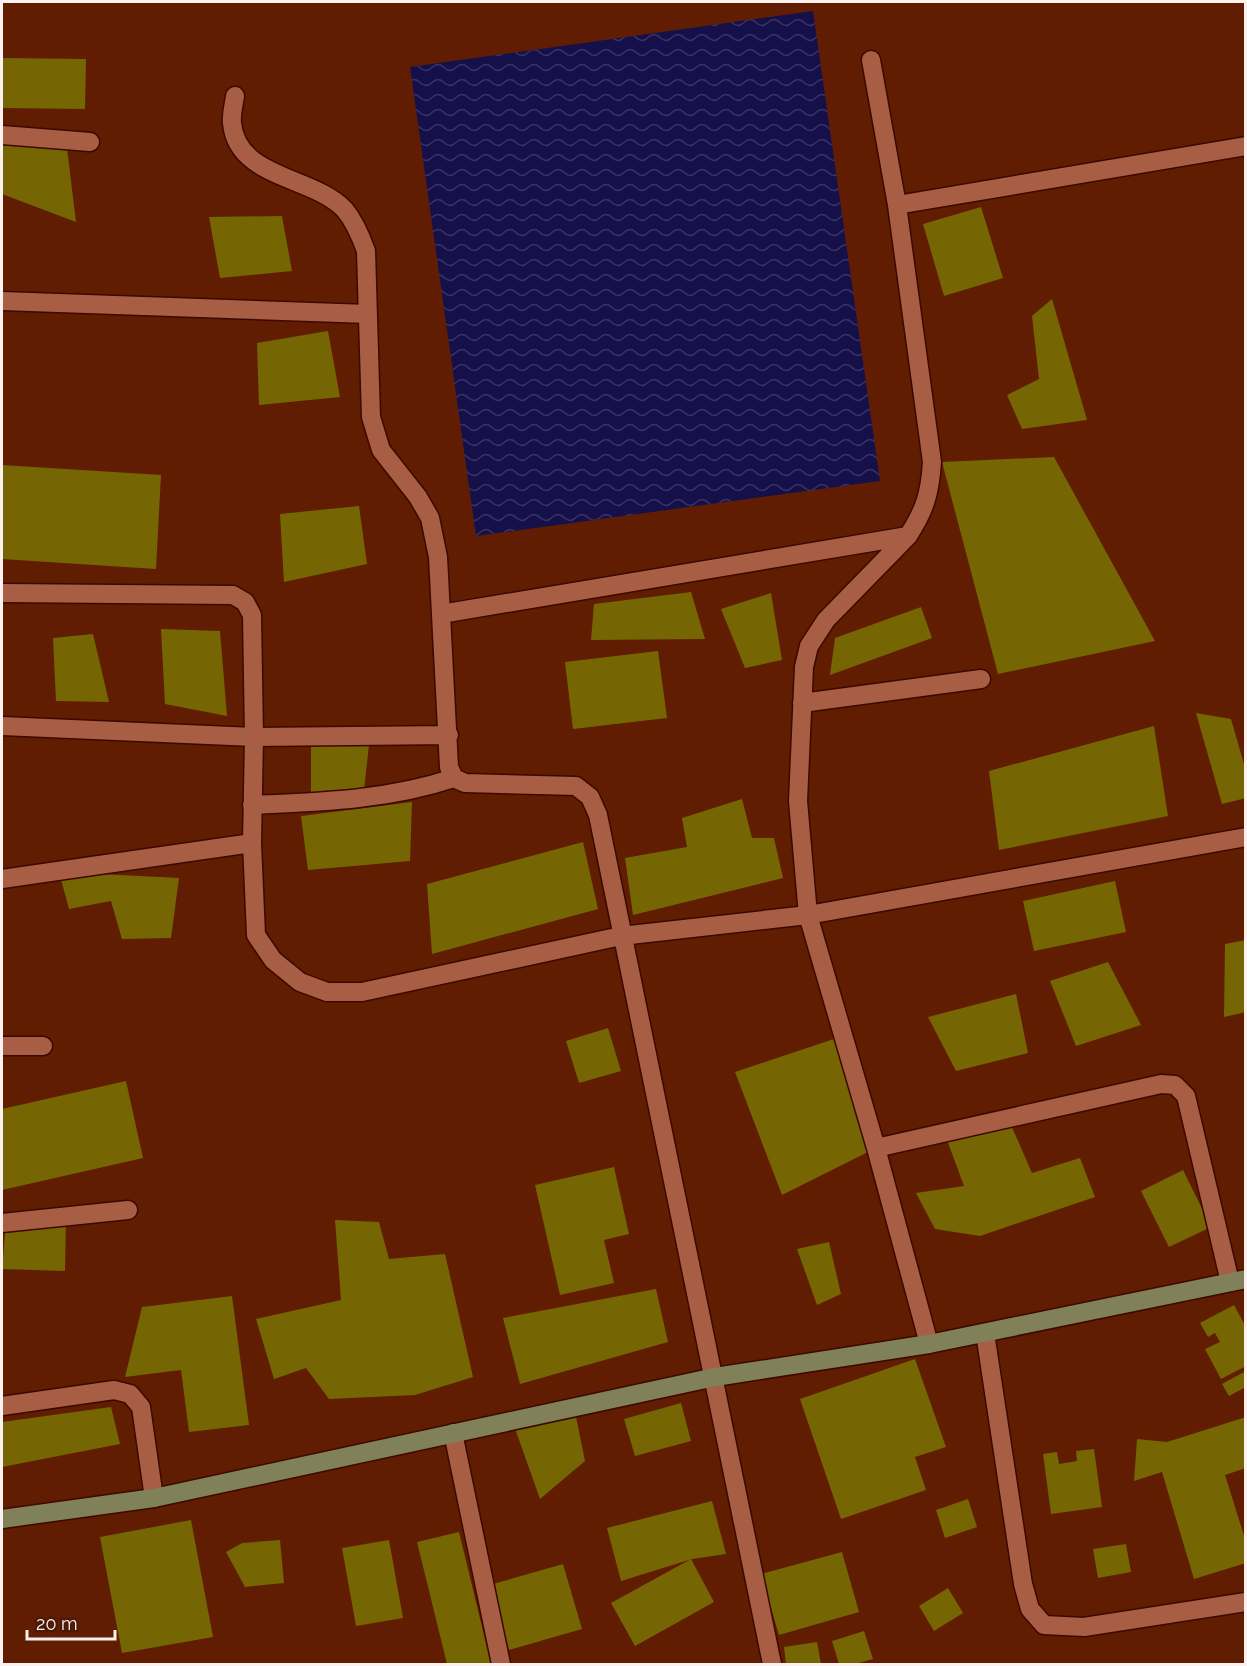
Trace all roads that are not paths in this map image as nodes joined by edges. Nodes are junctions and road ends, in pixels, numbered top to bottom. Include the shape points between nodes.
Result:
1 (870, 60) dead end
2 (235, 96) dead end
3 (2, 135) edge
4 (90, 142) dead end
5 (1245, 146) edge
6 (897, 205) junction
7 (2, 301) edge
8 (368, 314) junction
9 (908, 536) junction
10 (2, 593) edge
11 (441, 614) junction
12 (981, 679) dead end
13 (802, 703) junction
14 (2, 726) edge
15 (449, 735) junction
16 (254, 737) junction
17 (454, 778) junction
18 (252, 805) junction
19 (1245, 837) edge
20 (252, 843) junction
21 (2, 879) edge
22 (807, 915) junction
23 (621, 936) junction
24 (2, 1046) edge
25 (43, 1046) dead end
26 (876, 1148) junction
27 (128, 1210) dead end
28 (2, 1222) edge
29 (1238, 1280) edge
30 (985, 1333) junction
31 (929, 1344) junction
32 (715, 1377) junction
33 (2, 1406) edge
34 (453, 1434) junction
35 (154, 1498) junction
36 (2, 1519) edge
37 (1245, 1602) edge
38 (501, 1665) edge
39 (772, 1665) edge

1 - 6 street
2 - 8 street via 231,122 236,142 252,160 344,209 358,230 366,251
3 - 4 street
5 - 6 street
6 - 9 street via 932,462 930,492
7 - 8 street
8 - 11 street via 371,417 381,450 430,518 438,556
9 - 11 street
9 - 13 street via 826,620 809,646
10 - 16 street via 233,595 245,602 252,615
11 - 15 street
12 - 13 street
13 - 22 street via 798,801
14 - 16 street
15 - 16 street
15 - 17 street via 449,767
16 - 18 street
17 - 18 street via 383,797
17 - 23 street via 465,783 576,786 590,797 598,815
18 - 20 street
19 - 22 street
20 - 21 street
20 - 23 street via 256,935 273,960 300,982 327,992 362,992
22 - 23 street
22 - 26 street
23 - 32 street
24 - 25 street
26 - 29 street via 1161,1084 1174,1085 1186,1096
26 - 31 street
27 - 28 street
29 - 30 street
30 - 31 street
30 - 37 street via 1023,1584 1030,1609 1044,1624 1084,1627
31 - 32 street
32 - 34 street
32 - 39 street
33 - 35 street via 114,1390 130,1394 141,1407
34 - 35 street
34 - 38 street
35 - 36 street

